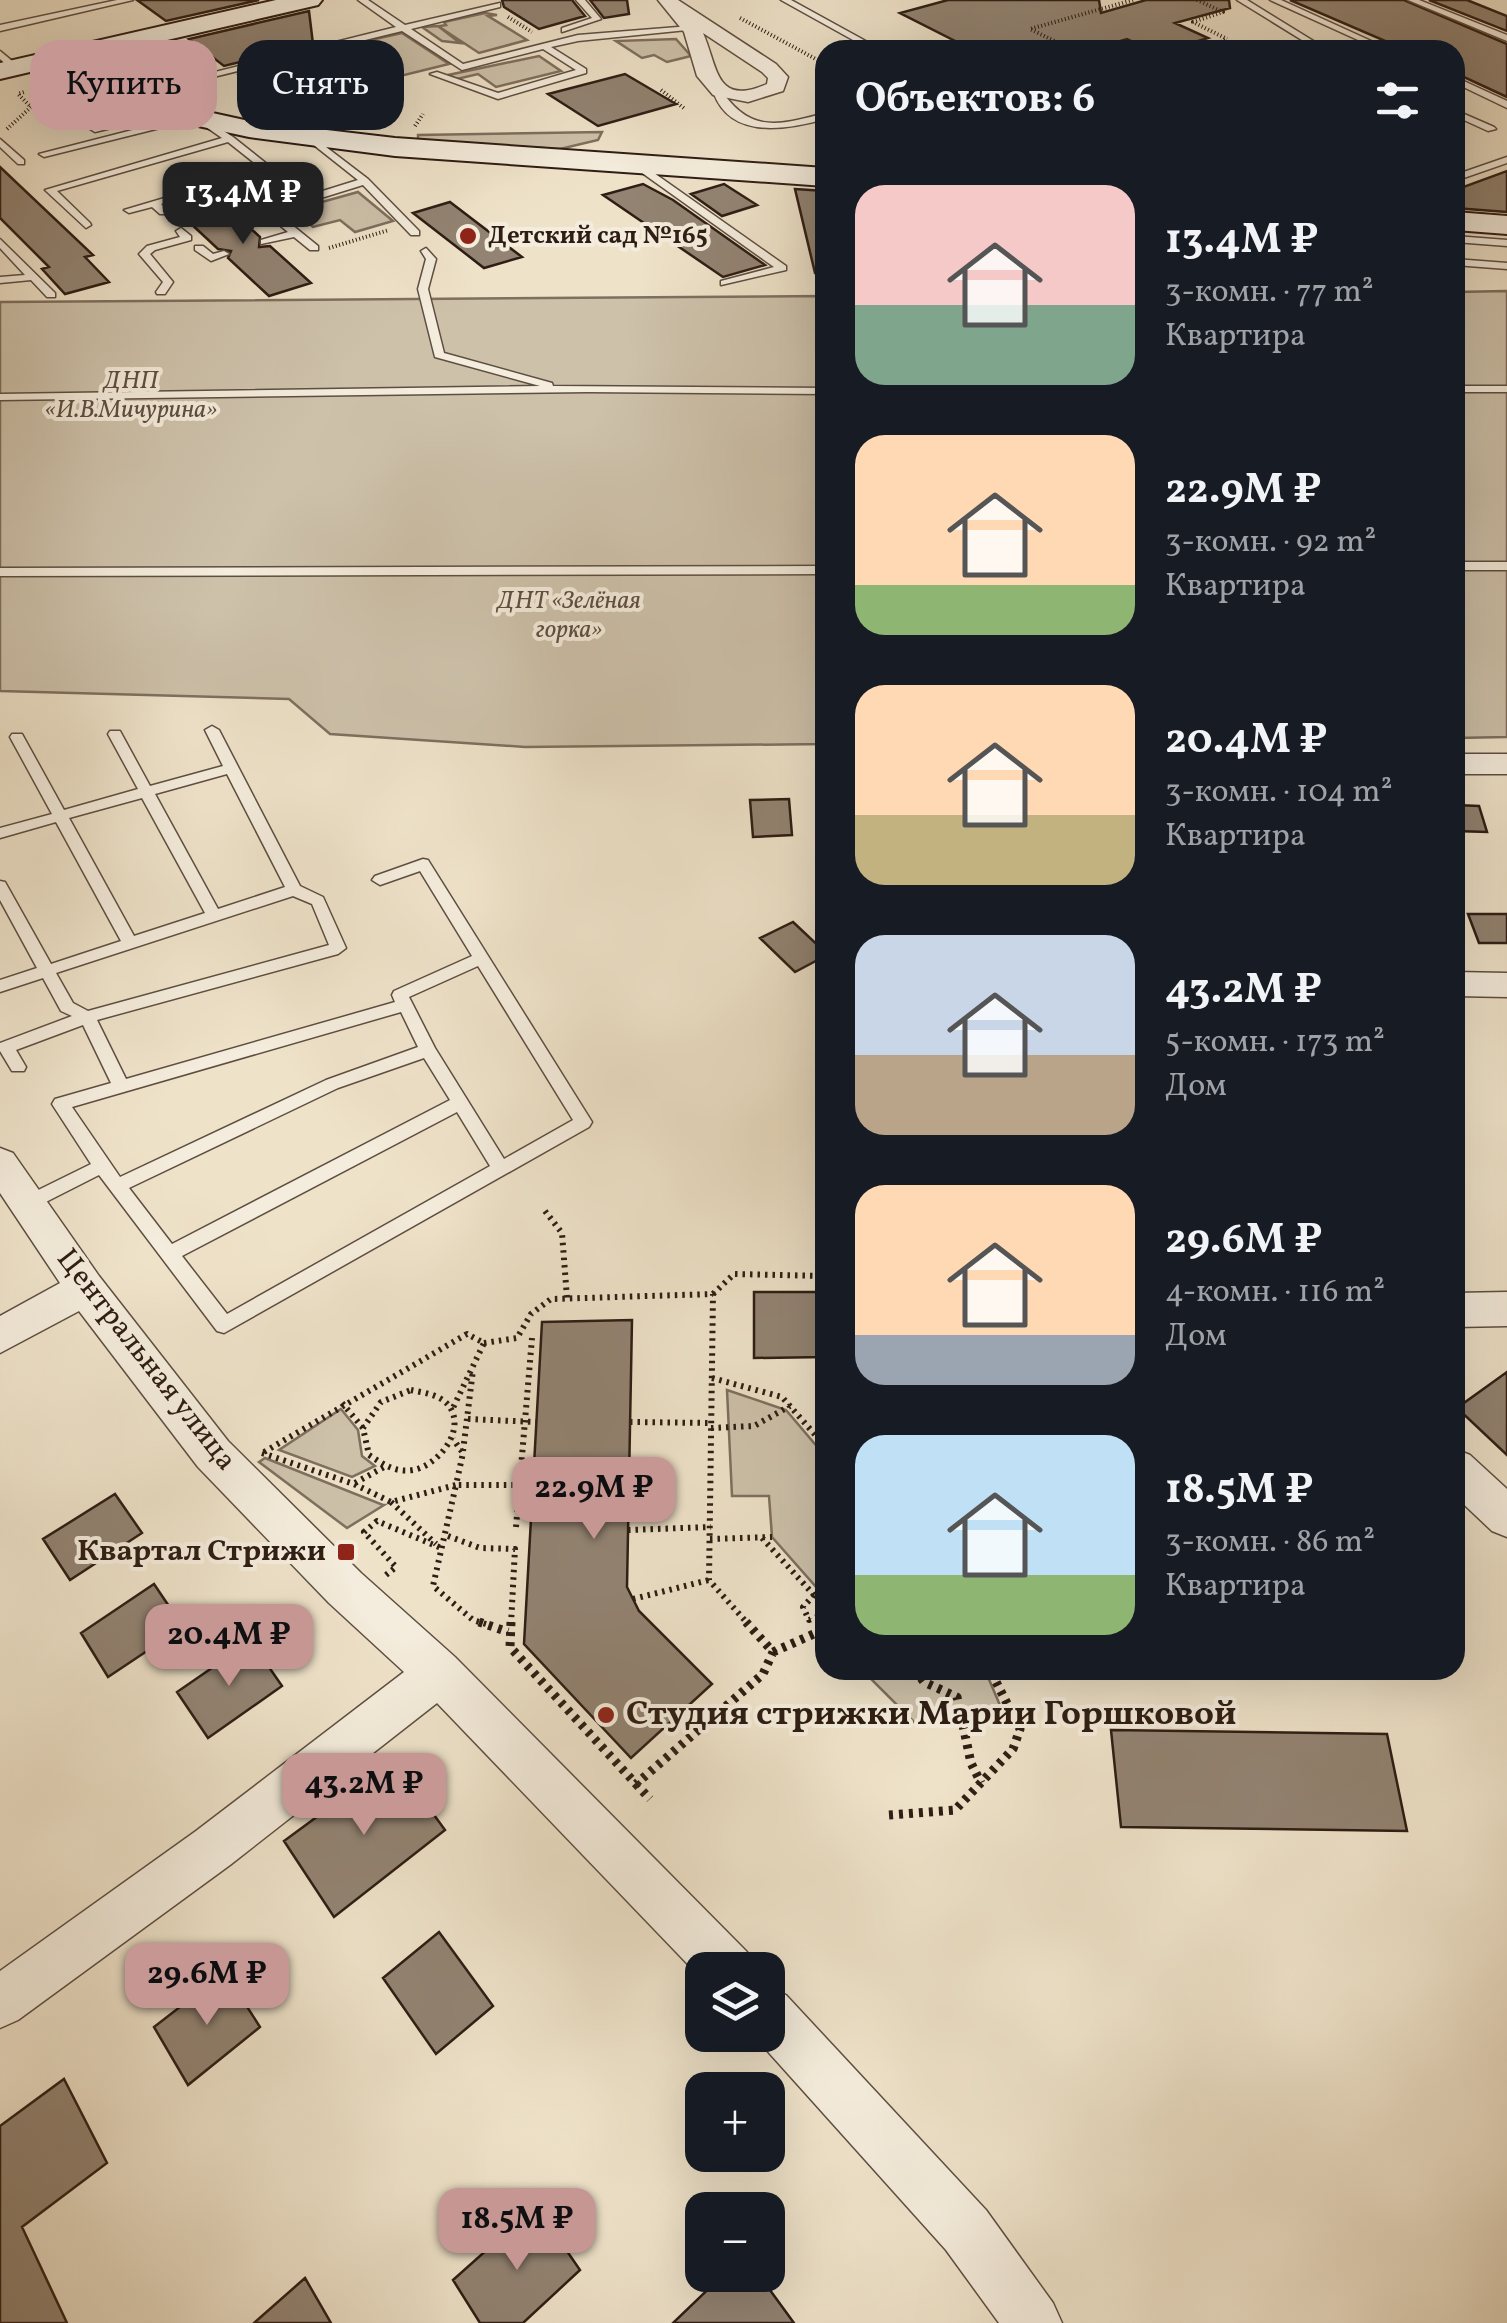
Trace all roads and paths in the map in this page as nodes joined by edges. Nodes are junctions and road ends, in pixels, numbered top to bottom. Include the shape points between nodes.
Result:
1 (129, 0) edge
2 (309, 0) edge
3 (362, 0) edge
4 (580, 0) edge
5 (785, 0) edge
6 (1132, 0) edge
7 (1197, 0) edge
8 (1242, 0) edge
9 (1274, 0) edge
10 (1412, 0) edge
11 (672, 1) edge
12 (96, 4) edge
13 (497, 5) dead end
14 (504, 15) dead end
15 (739, 18) dead end
16 (0, 28) edge
17 (404, 28) junction
18 (698, 29) junction
19 (558, 32) dead end
20 (534, 33) dead end
21 (1507, 38) edge
22 (138, 40) edge
23 (859, 40) edge
24 (1053, 40) edge
25 (1224, 40) edge
26 (1308, 40) edge
27 (1364, 40) edge
28 (543, 46) junction
29 (815, 59) edge
30 (30, 60) edge
31 (5, 64) edge
32 (434, 74) dead end
33 (217, 83) edge
34 (1465, 85) edge
35 (714, 86) junction
36 (661, 90) dead end
37 (30, 91) edge
38 (30, 105) edge
39 (1507, 105) edge
40 (30, 107) edge
41 (685, 109) dead end
42 (1465, 117) edge
43 (815, 118) edge
44 (217, 121) edge
45 (1491, 129) dead end
46 (142, 130) edge
47 (217, 130) edge
48 (0, 139) edge
49 (230, 139) junction
50 (313, 140) junction
51 (44, 154) dead end
52 (6, 155) edge
53 (1507, 160) edge
54 (21, 162) dead end
55 (634, 163) junction
56 (1465, 175) edge
57 (815, 176) edge
58 (366, 181) junction
59 (154, 203) junction
60 (129, 210) dead end
61 (164, 212) dead end
62 (1465, 222) edge
63 (61, 224) dead end
64 (1507, 225) edge
65 (412, 229) joint
66 (181, 231) dead end
67 (295, 232) junction
68 (18, 236) dead end
69 (1465, 240) edge
70 (0, 242) edge
71 (265, 242) dead end
72 (1507, 243) edge
73 (200, 248) dead end
74 (314, 248) joint
75 (426, 252) dead end
76 (224, 254) dead end
77 (1465, 263) edge
78 (1507, 266) edge
79 (33, 277) junction
80 (0, 280) edge
81 (725, 283) dead end
82 (161, 292) dead end
83 (50, 296) dead end
84 (1465, 389) edge
85 (1507, 389) edge
86 (568, 390) junction
87 (815, 391) edge
88 (0, 397) edge
89 (1465, 566) edge
90 (1507, 566) edge
91 (815, 570) edge
92 (0, 572) edge
93 (212, 730) dead end
94 (115, 734) dead end
95 (17, 736) dead end
96 (1465, 764) edge
97 (1507, 764) edge
98 (231, 768) junction
99 (145, 790) junction
100 (59, 816) junction
101 (0, 833) edge
102 (380, 880) dead end
103 (0, 886) edge
104 (294, 890) junction
105 (214, 916) junction
106 (130, 944) junction
107 (481, 958) junction
108 (45, 971) junction
109 (1465, 984) edge
110 (1507, 985) edge
111 (0, 986) edge
112 (405, 1005) junction
113 (86, 1017) junction
114 (428, 1050) junction
115 (18, 1067) dead end
116 (122, 1086) junction
117 (460, 1103) junction
118 (0, 1164) edge
119 (102, 1166) junction
120 (500, 1169) junction
121 (118, 1186) junction
122 (28, 1203) junction
123 (545, 1211) dead end
124 (170, 1254) junction
125 (815, 1276) edge
126 (85, 1288) junction
127 (713, 1294) junction
128 (567, 1298) junction
129 (1507, 1309) edge
130 (1465, 1310) edge
131 (0, 1336) edge
132 (532, 1338) dead end
133 (484, 1343) junction
134 (474, 1364) junction
135 (712, 1378) junction
136 (342, 1403) junction
137 (790, 1406) junction
138 (452, 1410) junction
139 (467, 1419) junction
140 (532, 1421) junction
141 (630, 1422) dead end
142 (711, 1425) junction
143 (364, 1428) junction
144 (815, 1435) edge
145 (453, 1439) junction
146 (463, 1453) junction
147 (247, 1462) junction
148 (384, 1466) junction
149 (1465, 1478) edge
150 (354, 1484) junction
151 (520, 1485) junction
152 (456, 1486) junction
153 (391, 1502) junction
154 (1507, 1518) edge
155 (516, 1526) dead end
156 (711, 1527) junction
157 (628, 1530) dead end
158 (448, 1536) junction
159 (710, 1540) junction
160 (441, 1548) junction
161 (386, 1575) dead end
162 (709, 1580) junction
163 (814, 1594) joint
164 (633, 1600) dead end
165 (815, 1618) edge
166 (508, 1632) junction
167 (815, 1634) edge
168 (772, 1652) junction
169 (439, 1674) junction
170 (922, 1680) edge
171 (995, 1680) edge
172 (981, 1783) junction
173 (636, 1784) junction
174 (650, 1798) dead end
175 (889, 1815) dead end
176 (710, 1952) edge
177 (0, 2002) edge
178 (785, 2032) edge
179 (1033, 2323) edge

1 - 12 lane
2 - 22 street
3 - 17 lane
4 - 19 lane via 597,19
5 - 23 lane
6 - 24 path via 1030,29
7 - 25 path via 1223,12 1193,22
8 - 26 lane
9 - 27 lane
10 - 21 lane
11 - 18 street
12 - 16 lane
13 - 17 lane
14 - 20 path
15 - 29 path
17 - 28 lane via 462,67
17 - 33 lane
18 - 28 lane
18 - 35 street
18 - 35 street via 778,77 776,87 745,97
28 - 32 lane via 584,71 498,96
30 - 31 street
34 - 39 lane
35 - 43 lane via 728,112 754,126
36 - 41 path
37 - 38 path via 18,94
40 - 48 path
42 - 45 lane
44 - 50 street
46 - 51 lane
47 - 49 lane
48 - 52 lane
49 - 59 lane via 269,170
49 - 63 lane via 50,190 83,222
50 - 55 street
50 - 58 lane
52 - 54 lane
53 - 56 lane
55 - 57 street
55 - 81 lane via 782,268
58 - 65 lane
58 - 67 lane via 269,211
59 - 60 lane
59 - 61 lane
62 - 64 street
65 - 74 path
66 - 82 lane via 187,238 144,254 168,282
67 - 71 lane
67 - 74 lane
68 - 70 lane
69 - 72 lane
70 - 79 lane
73 - 76 lane via 211,258
75 - 86 lane via 423,289 439,355
77 - 78 lane
79 - 80 lane
79 - 83 lane
84 - 85 lane
86 - 87 lane
86 - 88 lane
89 - 90 lane
91 - 92 lane
93 - 98 lane
94 - 99 lane
95 - 100 lane
96 - 97 street
98 - 99 lane
98 - 104 lane
99 - 100 lane
99 - 105 lane
100 - 101 lane
100 - 106 lane
102 - 107 lane via 424,864
103 - 108 lane
104 - 105 lane
104 - 113 lane via 318,901 338,948
105 - 106 lane
106 - 108 lane
107 - 112 lane via 400,995
107 - 120 lane via 583,1122
108 - 111 lane
108 - 113 lane via 67,1007
109 - 110 street
112 - 114 lane
112 - 116 lane
113 - 115 lane via 6,1046
113 - 116 lane
114 - 117 lane
114 - 121 lane via 332,1084
116 - 119 lane via 62,1104
117 - 120 lane
117 - 124 lane
118 - 122 street, Центральная улица
119 - 121 lane
119 - 122 lane
120 - 124 lane via 224,1325
121 - 124 lane
122 - 126 street, Центральная улица
123 - 128 path via 562,1233
125 - 127 path via 734,1274
126 - 131 street
126 - 147 street, Центральная улица via 212,1454
127 - 128 path
127 - 135 path
128 - 133 path via 551,1299 531,1314 517,1338
129 - 130 street
132 - 140 path
133 - 134 path
133 - 136 path via 467,1334
134 - 138 path
134 - 139 path
135 - 137 path via 782,1397
135 - 142 path
136 - 143 path
136 - 147 path
137 - 142 path via 754,1426
137 - 144 path
138 - 143 path via 424,1391 398,1393 375,1406
138 - 145 path
139 - 140 path
139 - 146 path
140 - 151 path
141 - 142 path
142 - 156 path
143 - 148 path via 369,1455
145 - 146 path
145 - 148 path via 424,1466
146 - 152 path
147 - 150 path
147 - 169 street, Центральная улица via 345,1588
148 - 150 path
149 - 154 street
150 - 153 path
151 - 152 path
151 - 155 path
152 - 153 path
152 - 158 path
153 - 160 path
156 - 157 path
156 - 159 path
158 - 160 path
158 - 166 path via 480,1548 515,1549
159 - 162 path
159 - 163 path via 767,1538
160 - 161 path via 378,1521 364,1532 396,1567
160 - 166 path via 433,1586 473,1620
162 - 164 path
162 - 168 path
163 - 165 path via 803,1607 809,1620
166 - 173 path via 510,1646
167 - 168 path
168 - 173 path via 762,1674
169 - 176 street, Центральная улица
169 - 177 street
170 - 172 path via 957,1696 970,1768
171 - 172 path via 1020,1728 1013,1749
172 - 175 path via 955,1810
173 - 174 path
178 - 179 street via 966,2230

